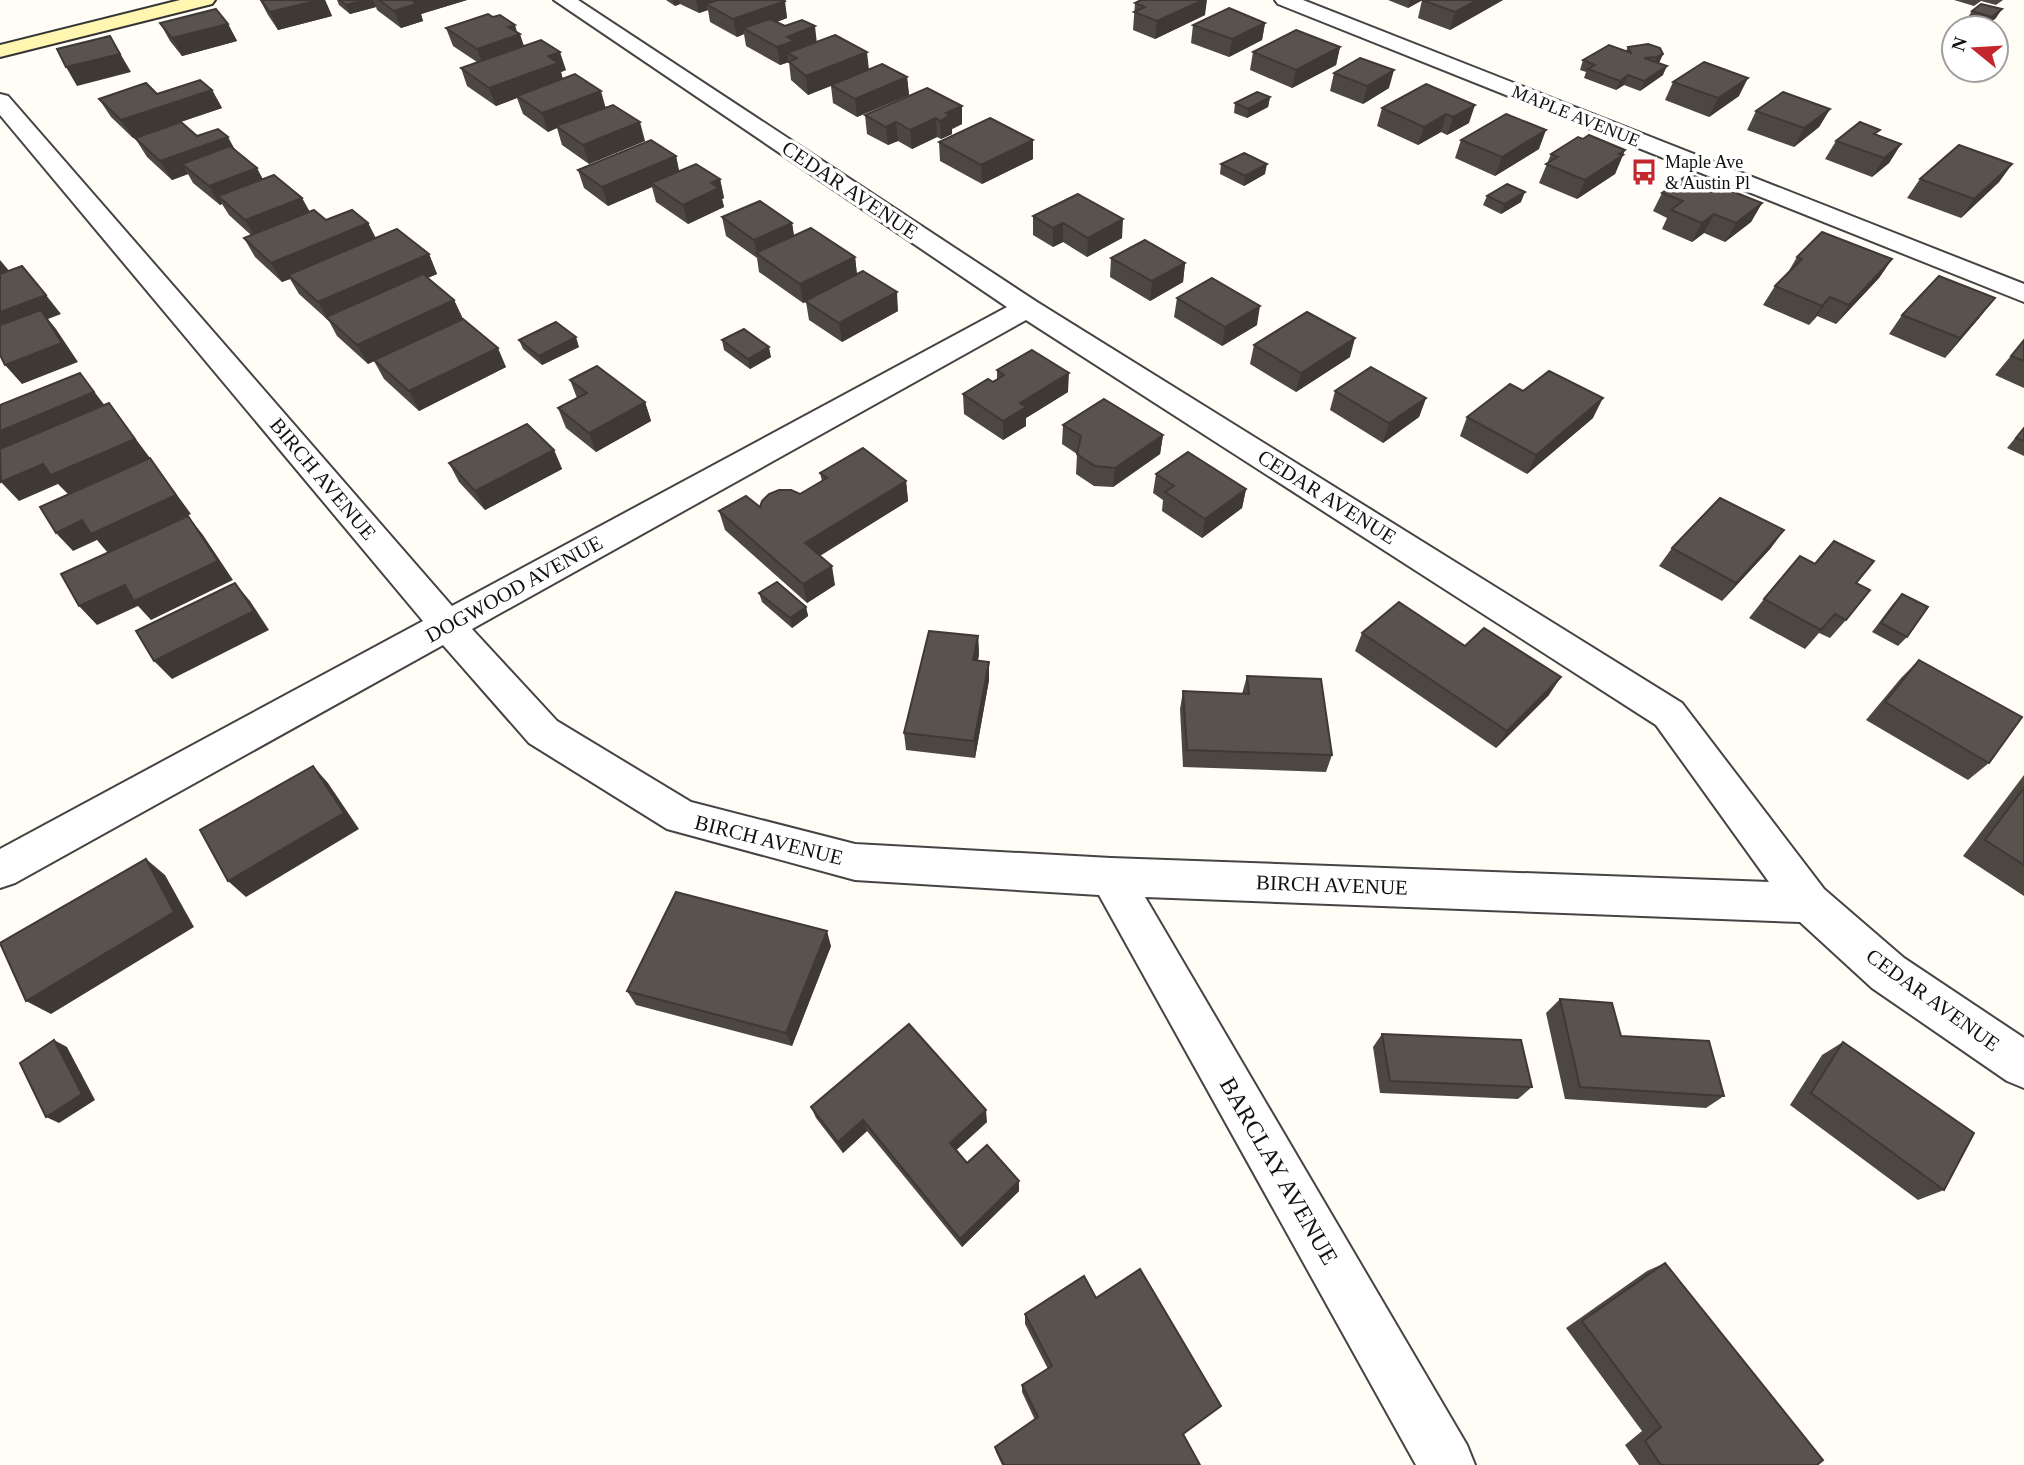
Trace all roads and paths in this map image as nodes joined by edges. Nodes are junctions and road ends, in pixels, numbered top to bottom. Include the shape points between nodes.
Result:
1 (205, 0) edge
2 (564, 0) edge
3 (1285, 0) edge
4 (0, 51) edge
5 (0, 101) edge
6 (2024, 293) edge
7 (1027, 308) junction
8 (447, 625) junction
9 (0, 870) edge
10 (1111, 877) junction
11 (1809, 902) junction
12 (2024, 1065) edge
13 (1447, 1465) edge

1 - 4 main road
2 - 7 street, CEDAR AVENUE
3 - 6 street, MAPLE AVENUE
5 - 8 street, BIRCH AVENUE
7 - 8 street, DOGWOOD AVENUE
7 - 11 street, CEDAR AVENUE via 1669,714
8 - 9 street, DOGWOOD AVENUE
8 - 10 street, BIRCH AVENUE via 543,732 681,817 855,862
10 - 11 street, BIRCH AVENUE
10 - 13 street, BARCLAY AVENUE
11 - 12 street, CEDAR AVENUE via 1888,973

